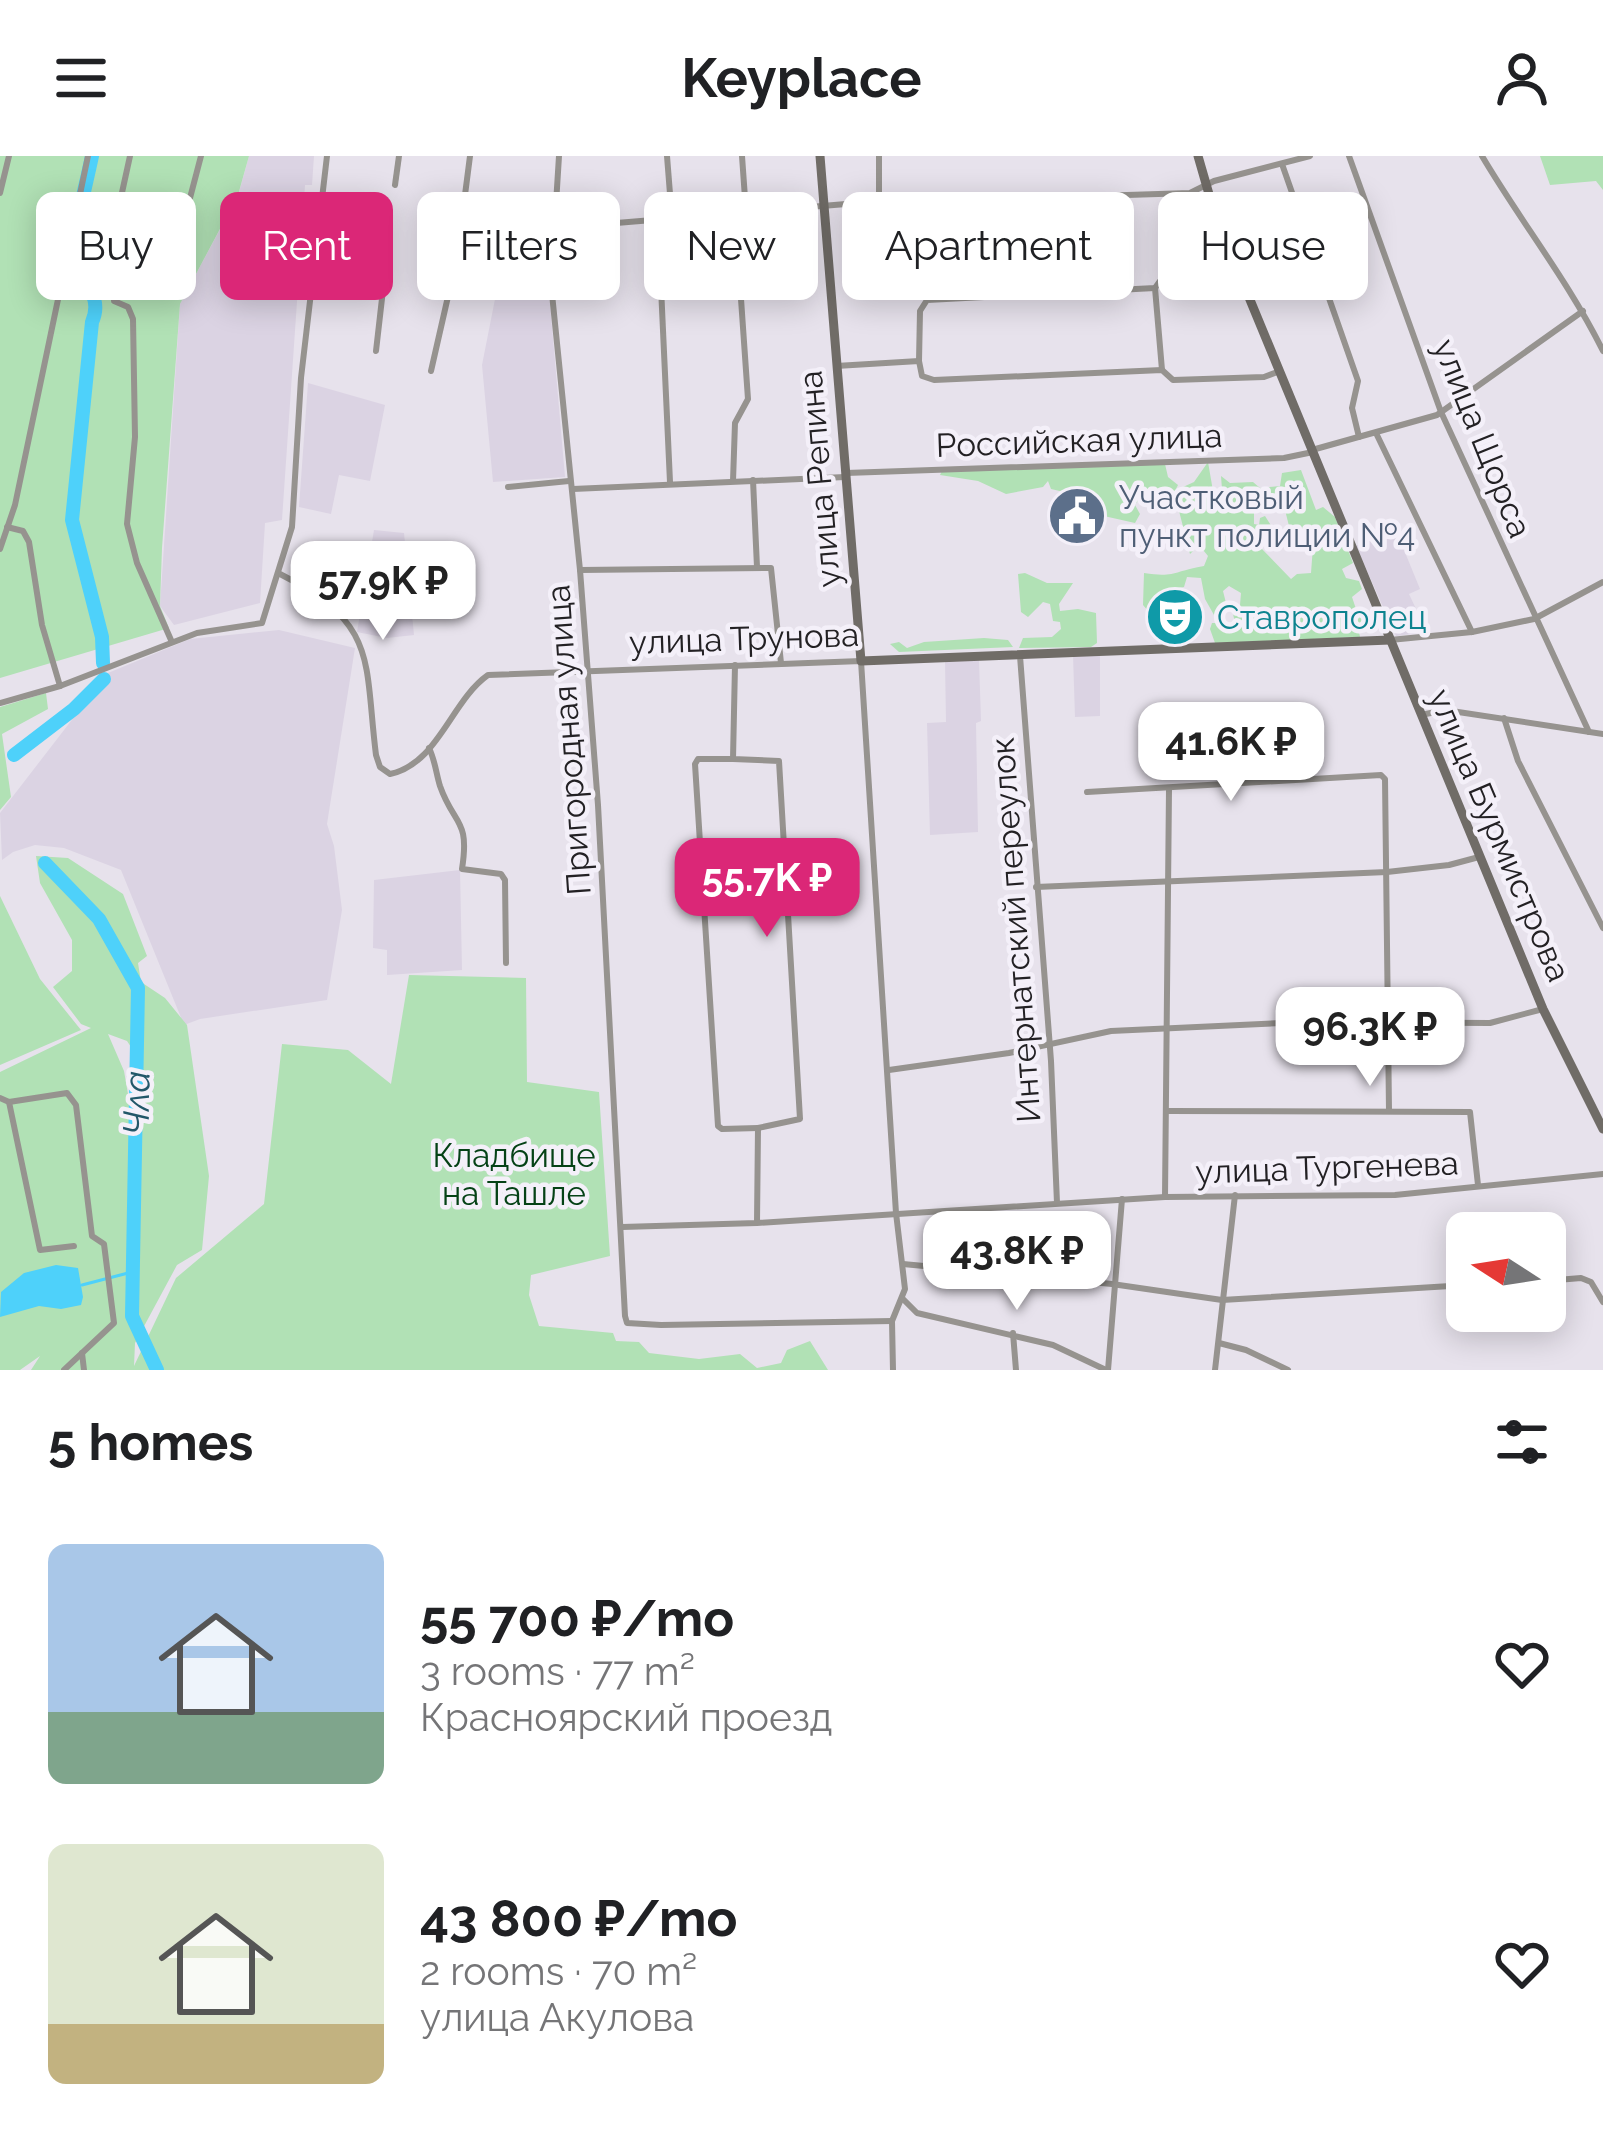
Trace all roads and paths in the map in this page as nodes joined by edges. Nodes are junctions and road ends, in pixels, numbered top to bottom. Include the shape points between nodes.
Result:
1 (9, 156) edge
2 (88, 156) edge
3 (130, 156) edge
4 (201, 156) edge
5 (327, 156) edge
6 (399, 156) edge
7 (470, 156) edge
8 (559, 156) edge
9 (667, 156) edge
10 (742, 156) edge
11 (820, 156) edge
12 (879, 156) edge
13 (1198, 156) edge
14 (1310, 156) edge
15 (1349, 156) edge
16 (1481, 156) edge
17 (1282, 164) junction
18 (1204, 184) junction
19 (395, 185) dead end
20 (192, 192) edge
21 (323, 192) edge
22 (466, 192) edge
23 (556, 192) edge
24 (670, 192) edge
25 (745, 192) edge
26 (879, 192) edge
27 (1207, 192) edge
28 (0, 193) edge
29 (1134, 195) edge
30 (842, 205) edge
31 (818, 206) edge
32 (824, 206) junction
33 (1158, 284) edge
34 (1155, 288) junction
35 (311, 300) edge
36 (382, 300) edge
37 (446, 300) edge
38 (552, 300) edge
39 (662, 300) edge
40 (741, 300) edge
41 (1250, 300) edge
42 (1583, 311) junction
43 (376, 351) dead end
44 (1603, 351) edge
45 (919, 362) junction
46 (836, 367) junction
47 (1162, 370) junction
48 (431, 371) dead end
49 (1280, 371) junction
50 (1441, 412) junction
51 (1376, 433) junction
52 (1359, 437) junction
53 (1312, 451) junction
54 (846, 475) junction
55 (753, 480) junction
56 (733, 481) junction
57 (670, 482) junction
58 (571, 485) junction
59 (508, 487) dead end
60 (6, 527) junction
61 (0, 549) edge
62 (757, 567) junction
63 (580, 570) junction
64 (280, 574) junction
65 (1603, 581) edge
66 (1534, 619) junction
67 (1472, 632) junction
68 (1390, 640) junction
69 (172, 641) junction
70 (1020, 653) junction
71 (862, 662) junction
72 (781, 663) junction
73 (735, 665) junction
74 (586, 670) junction
75 (60, 686) junction
76 (0, 703) edge
77 (1421, 715) junction
78 (1504, 718) junction
79 (1589, 732) junction
80 (1603, 734) edge
81 (429, 748) junction
82 (733, 759) junction
83 (1169, 789) junction
84 (1088, 792) dead end
85 (1479, 857) junction
86 (1387, 872) junction
87 (1167, 883) junction
88 (1036, 887) junction
89 (1603, 928) edge
90 (506, 963) dead end
91 (1543, 1009) junction
92 (1385, 1022) junction
93 (1167, 1027) junction
94 (1049, 1042) junction
95 (889, 1070) junction
96 (0, 1098) edge
97 (9, 1102) junction
98 (1389, 1110) junction
99 (1167, 1112) junction
100 (758, 1128) junction
101 (1603, 1129) edge
102 (1603, 1174) edge
103 (1478, 1185) junction
104 (1235, 1195) junction
105 (1165, 1197) junction
106 (1122, 1199) junction
107 (1057, 1203) junction
108 (896, 1214) junction
109 (757, 1223) junction
110 (622, 1227) junction
111 (74, 1246) dead end
112 (902, 1264) junction
113 (1566, 1280) edge
114 (1112, 1284) junction
115 (1446, 1286) edge
116 (903, 1298) junction
117 (1222, 1300) junction
118 (1603, 1302) edge
119 (892, 1321) junction
120 (1013, 1334) junction
121 (1217, 1343) junction
122 (82, 1353) junction
123 (64, 1370) edge
124 (84, 1370) edge
125 (893, 1370) edge
126 (1016, 1370) edge
127 (1107, 1370) edge
128 (1215, 1370) edge
129 (1288, 1370) edge

1 - 28 street
2 - 60 street
3 - 69 street via 114,229 114,301 134,319 127,524
4 - 20 street
5 - 21 street
6 - 19 street
7 - 22 street
8 - 23 street, Пригородная улица
9 - 24 street
10 - 25 street
11 - 32 street, улица Репина
12 - 26 street
13 - 18 street, улица Бурмистрова
14 - 17 street
15 - 50 street, улица Щорса
16 - 42 street
17 - 18 street
17 - 52 street via 1358,381 1352,408
18 - 27 street, улица Бурмистрова
18 - 29 street via 1190,193
30 - 32 street
31 - 32 street
32 - 46 street, улица Репина
33 - 34 street
34 - 45 street via 927,300
34 - 47 street
35 - 64 street via 292,527
36 - 43 street
37 - 48 street
38 - 58 street, Пригородная улица
39 - 57 street
40 - 56 street via 748,399 735,423
41 - 49 street, улица Бурмистрова
42 - 44 street
42 - 50 street, Российская улица
45 - 46 street
45 - 47 street via 922,376 934,380
46 - 54 street, улица Репина
47 - 49 street via 1173,380
49 - 53 street, улица Бурмистрова
50 - 51 street, Российская улица
50 - 66 street, улица Щорса
51 - 52 street, Российская улица
51 - 67 street
52 - 53 street, Российская улица
53 - 54 street, Российская улица
53 - 68 street, улица Бурмистрова
54 - 55 street, Российская улица
54 - 71 street, улица Репина
55 - 56 street, Российская улица
55 - 62 street
56 - 57 street, Российская улица
57 - 58 street, Российская улица
58 - 59 street, Российская улица
58 - 63 street, Пригородная улица
60 - 61 street
60 - 75 street via 28,542
62 - 63 street
62 - 72 street via 773,572
63 - 74 street, Пригородная улица
64 - 69 street via 262,623
64 - 81 street via 322,600 362,645 380,767 396,774
65 - 66 street
66 - 67 street
66 - 79 street, улица Щорса
67 - 68 street
68 - 70 street, улица Трунова
68 - 77 street, улица Бурмистрова
69 - 75 street
70 - 71 street, улица Трунова
70 - 88 street, Интернатский переулок
71 - 72 street, улица Трунова
71 - 95 street, улица Репина
72 - 73 street, улица Трунова
73 - 74 street, улица Трунова
73 - 82 street
74 - 81 street, улица Трунова via 488,676
74 - 110 street, Пригородная улица
75 - 76 street
77 - 78 street
77 - 85 street, улица Бурмистрова
78 - 79 street
78 - 89 street
79 - 80 street
81 - 90 street via 446,802 462,823 462,869 505,880
82 - 100 street via 695,764 705,942 718,1126
82 - 100 street via 779,761 800,1119
83 - 84 street
83 - 86 street via 1381,776
83 - 87 street
85 - 86 street
85 - 91 street, улица Бурмистрова
86 - 87 street
86 - 92 street
87 - 88 street
87 - 93 street
88 - 94 street, Интернатский переулок
91 - 92 street via 1490,1023
91 - 101 street, улица Бурмистрова
92 - 93 street
92 - 98 street
93 - 94 street
93 - 99 street
94 - 95 street
94 - 107 street, Интернатский переулок
95 - 108 street, улица Репина
96 - 97 street
97 - 111 street via 40,1250
97 - 122 street via 68,1093 76,1105 92,1236 104,1244 114,1323
98 - 99 street
98 - 103 street via 1469,1112
99 - 105 street
100 - 109 street
102 - 103 street, улица Тургенева
103 - 104 street, улица Тургенева via 1396,1195
104 - 105 street, улица Тургенева
104 - 117 street
105 - 106 street, улица Тургенева
106 - 107 street, улица Тургенева
106 - 114 street
107 - 108 street, улица Тургенева
108 - 109 street, улица Тургенева
108 - 112 street, улица Репина
109 - 110 street, улица Тургенева
110 - 119 street, Пригородная улица via 627,1323
112 - 114 street
112 - 116 street, улица Репина
113 - 118 street via 1591,1282
114 - 117 street
114 - 127 street
115 - 117 street
116 - 119 street, улица Репина
116 - 120 street via 917,1313
117 - 121 street
119 - 125 street, улица Репина
120 - 126 street
120 - 127 street
121 - 128 street
121 - 129 street
122 - 123 street
122 - 124 street

